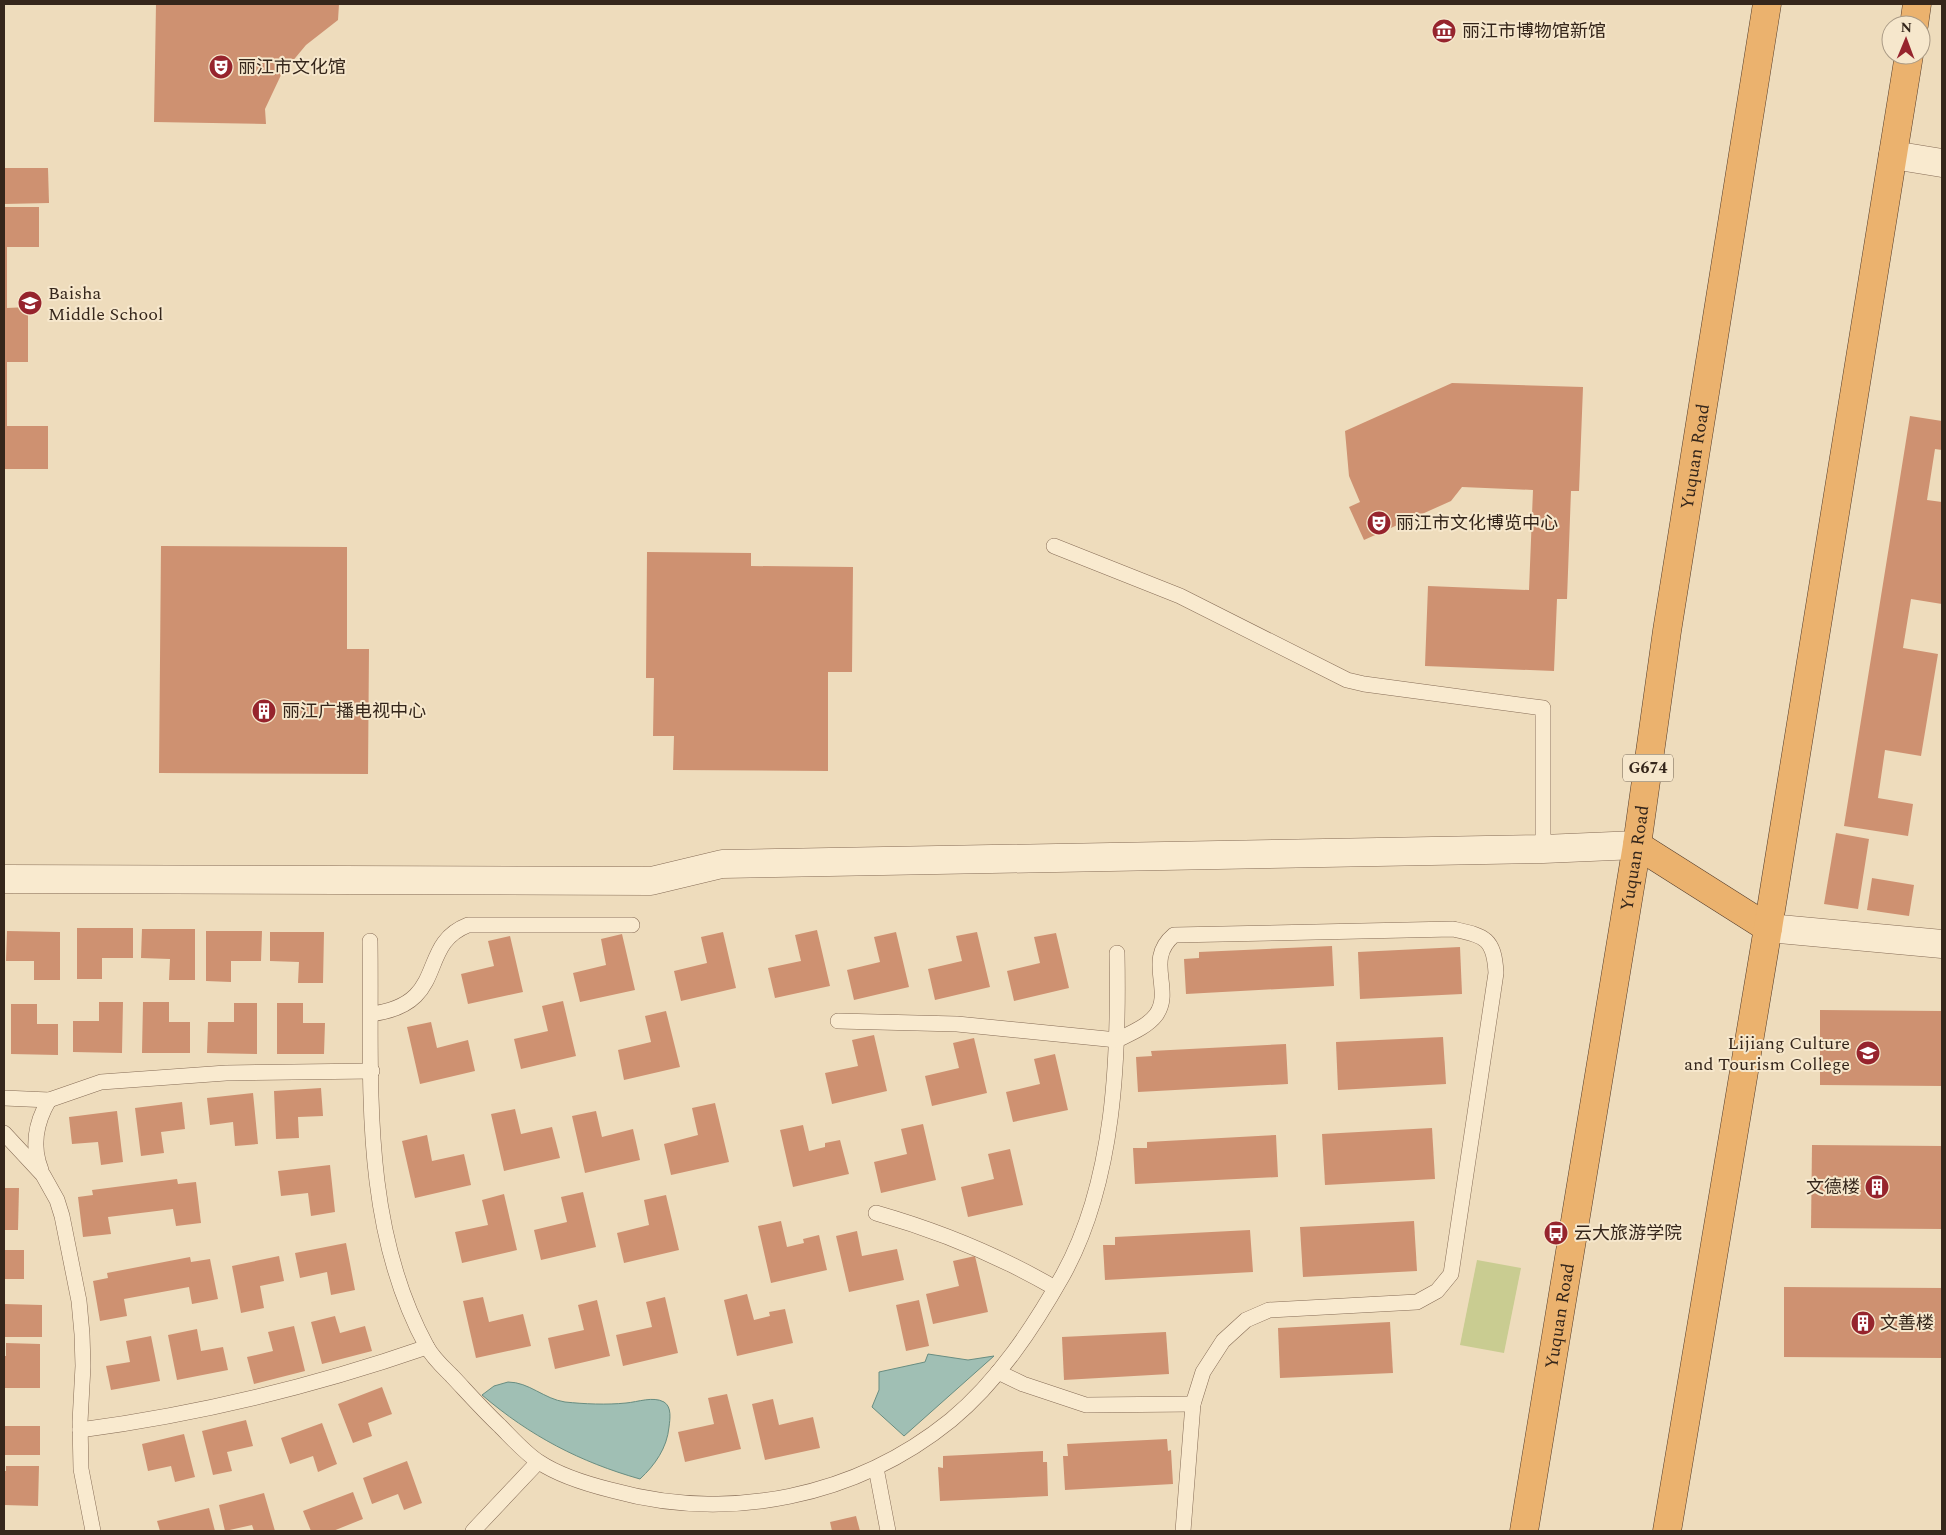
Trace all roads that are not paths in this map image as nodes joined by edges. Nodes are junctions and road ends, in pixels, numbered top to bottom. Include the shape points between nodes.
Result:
1 (1767, 4) edge
2 (1908, 65) edge
3 (1894, 155) junction
4 (1942, 163) edge
5 (1054, 546) dead end
6 (1637, 845) junction
7 (1543, 849) junction
8 (4, 879) edge
9 (632, 926) dead end
10 (1768, 928) junction
11 (370, 941) dead end
12 (1942, 944) edge
13 (1117, 953) dead end
14 (371, 1014) junction
15 (838, 1021) dead end
16 (1116, 1040) junction
17 (372, 1071) junction
18 (4, 1098) edge
19 (50, 1100) junction
20 (4, 1133) edge
21 (43, 1175) junction
22 (876, 1213) dead end
23 (1055, 1288) junction
24 (427, 1347) junction
25 (998, 1372) junction
26 (1193, 1404) junction
27 (80, 1430) junction
28 (538, 1462) junction
29 (876, 1468) junction
30 (93, 1531) edge
31 (473, 1531) edge
32 (888, 1531) edge
33 (1183, 1531) edge
34 (1524, 1531) edge
35 (1667, 1531) edge

1 - 6 highway, Yuquan Road / G674 via 1667,631
2 - 3 highway
3 - 4 street
3 - 10 highway
5 - 7 lane via 1180,596 1347,680 1543,708
6 - 7 street
6 - 10 highway
6 - 34 highway, Yuquan Road / G674
7 - 8 street via 722,864 651,881
9 - 14 lane via 468,925 449,935 442,944 424,988 413,999 399,1007
10 - 12 street
10 - 35 highway
11 - 14 lane
13 - 16 lane
14 - 17 lane
15 - 16 lane via 957,1024
16 - 23 lane via 1112,1097 1096,1191 1074,1252
16 - 26 lane via 1145,1024 1160,1008 1159,958 1167,941 1174,935 1453,929 1481,935 1492,950 1495,961 1496,973 1450,1274 1445,1283 1417,1302 1284,1308 1254,1315 1224,1341 1212,1357
17 - 19 lane via 226,1073 101,1082
17 - 24 lane via 373,1156 378,1199 398,1279
18 - 19 lane
19 - 21 lane via 41,1114 36,1137 37,1160
20 - 21 lane
21 - 27 lane via 62,1216 79,1301 83,1366
22 - 23 lane via 963,1241
23 - 25 lane
24 - 27 lane via 321,1382 259,1398 152,1420
24 - 28 lane via 493,1420
25 - 26 lane via 1023,1384 1086,1404
25 - 29 lane via 951,1420
26 - 33 lane
27 - 30 lane via 81,1469
28 - 29 lane via 567,1476 627,1495 695,1504 732,1504 802,1494
28 - 31 lane
29 - 32 lane

